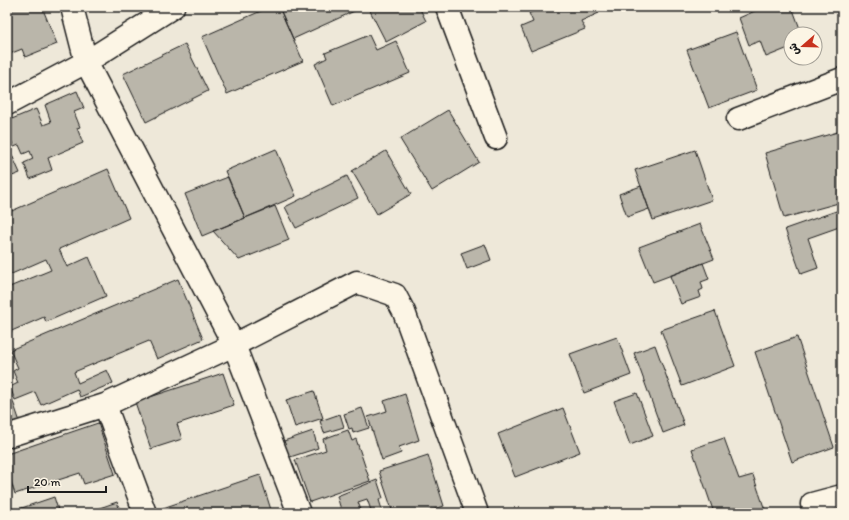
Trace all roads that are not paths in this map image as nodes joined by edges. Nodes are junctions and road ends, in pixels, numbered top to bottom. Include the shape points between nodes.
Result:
1 (72, 7) edge
2 (173, 7) edge
3 (447, 7) edge
4 (86, 62) junction
5 (842, 79) edge
6 (7, 104) edge
7 (738, 119) dead end
8 (496, 138) dead end
9 (234, 345) junction
10 (105, 405) junction
11 (7, 436) edge
12 (842, 496) edge
13 (812, 504) dead end
14 (145, 513) edge
15 (299, 513) edge
16 (476, 513) edge

1 - 4 street
2 - 4 street
3 - 8 street
4 - 6 street
4 - 9 street
5 - 7 street
9 - 10 street
9 - 15 street
9 - 16 street via 357,282 395,295 404,312
10 - 11 street
10 - 14 street
12 - 13 street

